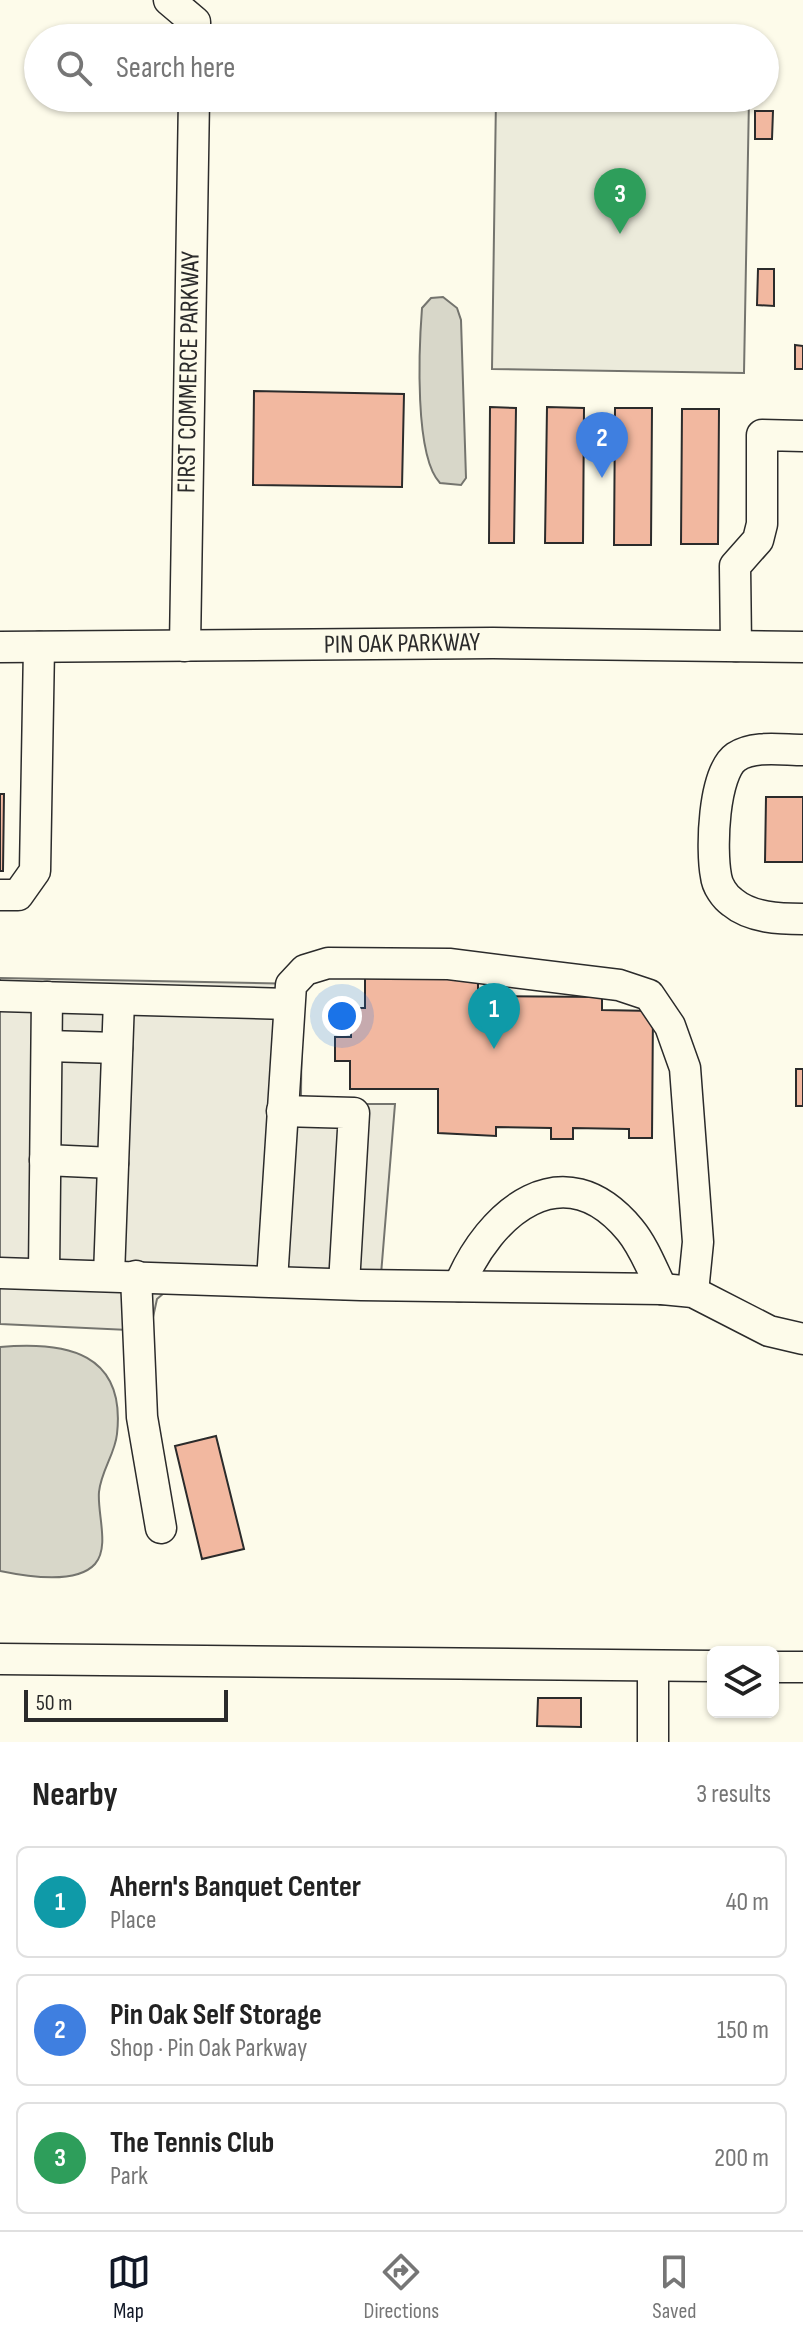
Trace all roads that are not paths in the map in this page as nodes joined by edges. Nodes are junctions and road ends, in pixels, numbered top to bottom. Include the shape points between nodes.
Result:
1 (169, 0) edge
2 (190, 24) edge
3 (194, 112) edge
4 (803, 436) edge
5 (185, 646) junction
6 (736, 646) junction
7 (0, 647) edge
8 (39, 647) junction
9 (803, 647) edge
10 (803, 750) edge
11 (0, 895) edge
12 (803, 919) edge
13 (0, 996) edge
14 (47, 997) junction
15 (119, 1000) junction
16 (288, 1004) junction
17 (47, 1046) junction
18 (117, 1048) junction
19 (282, 1111) junction
20 (45, 1160) junction
21 (113, 1163) junction
22 (0, 1273) edge
23 (44, 1274) junction
24 (122, 1276) junction
25 (272, 1281) junction
26 (344, 1284) junction
27 (459, 1286) junction
28 (662, 1289) junction
29 (693, 1292) junction
30 (803, 1339) edge
31 (161, 1528) dead end
32 (0, 1659) edge
33 (653, 1666) junction
34 (707, 1666) edge
35 (779, 1667) edge
36 (803, 1667) edge
37 (653, 1742) edge

1 - 2 street
3 - 5 street, FIRST COMMERCE PARKWAY
4 - 6 street via 762,435 762,524 758,540 735,566
5 - 6 street, PIN OAK PARKWAY
5 - 8 street, PIN OAK PARKWAY
6 - 9 street, PIN OAK PARKWAY
7 - 8 street, PIN OAK PARKWAY
8 - 11 street via 35,871 18,895
10 - 12 street via 748,751 734,759 719,787 716,863 721,889 739,908 765,917
13 - 14 street
14 - 15 street
14 - 17 street
15 - 16 street
15 - 18 street
16 - 19 street
16 - 29 street via 291,985 305,970 328,963 449,964 619,985 649,995 670,1026 685,1068 698,1242
17 - 18 street
17 - 20 street
18 - 21 street
19 - 25 street
19 - 26 street via 354,1113
20 - 21 street
20 - 23 street
21 - 24 street
22 - 23 street
23 - 24 street
24 - 25 street
24 - 31 street
25 - 26 street
26 - 27 street
27 - 28 street
27 - 28 street via 471,1257 502,1218 518,1204 555,1193 588,1198 608,1209 629,1229
28 - 29 street
29 - 30 street via 769,1331
32 - 33 street
33 - 34 street
33 - 37 street
35 - 36 street

